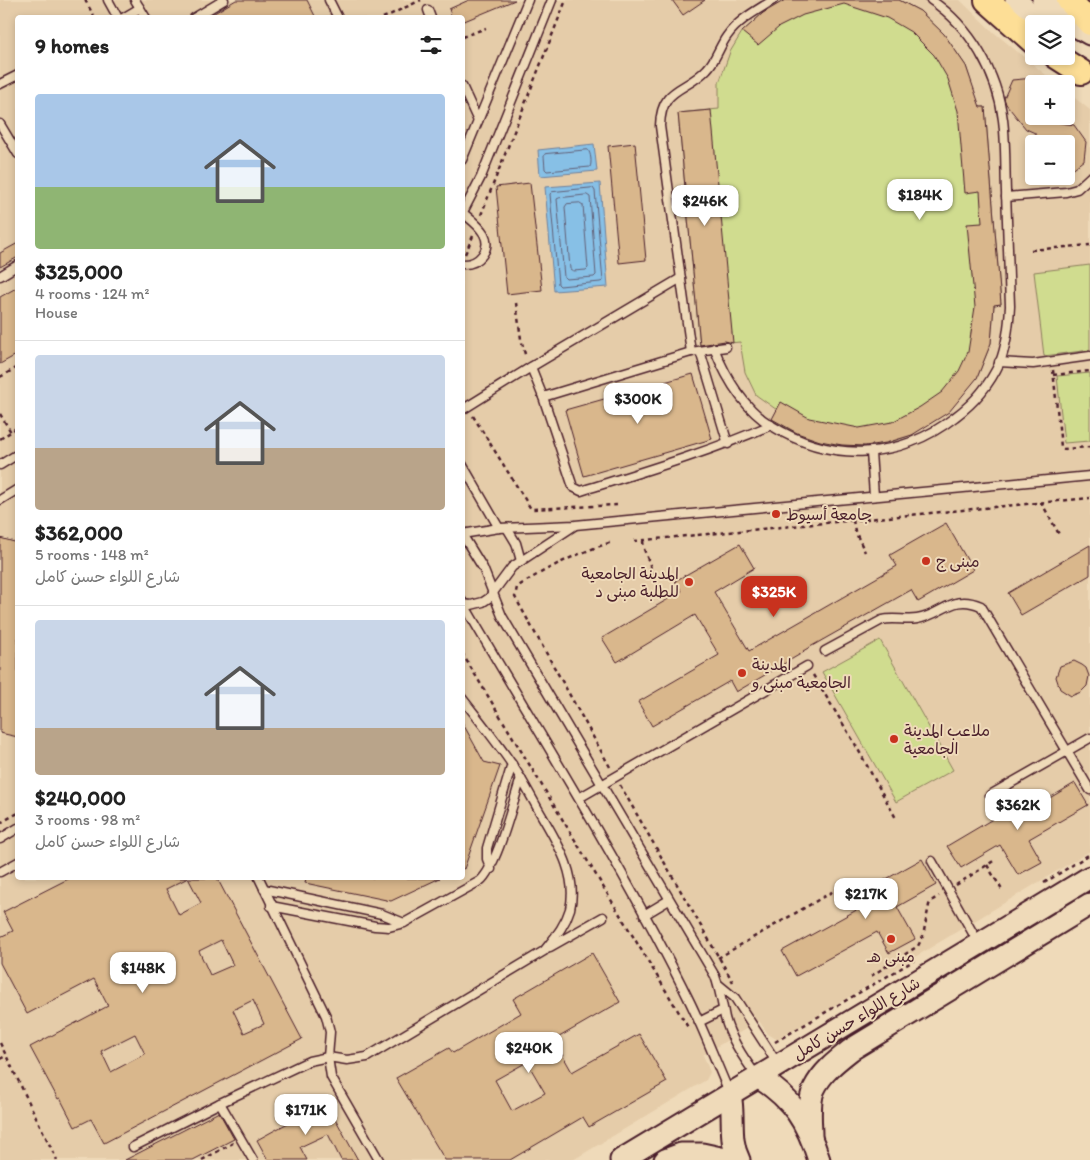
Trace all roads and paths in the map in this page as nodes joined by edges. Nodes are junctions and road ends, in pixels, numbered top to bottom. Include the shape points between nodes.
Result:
1 (85, 0) edge
2 (108, 0) edge
3 (135, 0) edge
4 (224, 0) edge
5 (329, 0) edge
6 (421, 0) edge
7 (552, 0) edge
8 (566, 0) edge
9 (773, 0) edge
10 (930, 0) edge
11 (987, 0) edge
12 (1016, 0) edge
13 (526, 1) edge
14 (140, 8) junction
15 (1047, 9) edge
16 (93, 15) edge
17 (116, 15) edge
18 (128, 15) edge
19 (144, 15) edge
20 (199, 15) edge
21 (336, 15) edge
22 (389, 15) edge
23 (1090, 23) edge
24 (486, 28) dead end
25 (1025, 34) edge
26 (1090, 34) edge
27 (465, 35) edge
28 (1075, 62) edge
29 (1070, 65) edge
30 (15, 76) edge
31 (1086, 76) edge
32 (0, 84) edge
33 (465, 93) edge
34 (478, 121) junction
35 (0, 124) edge
36 (15, 149) edge
37 (465, 153) edge
38 (1090, 177) edge
39 (1006, 197) junction
40 (465, 210) edge
41 (465, 216) edge
42 (477, 226) junction
43 (1090, 245) edge
44 (1031, 250) dead end
45 (465, 256) edge
46 (465, 263) edge
47 (15, 267) edge
48 (0, 276) edge
49 (681, 278) junction
50 (516, 303) dead end
51 (726, 346) dead end
52 (714, 348) junction
53 (700, 350) junction
54 (691, 352) junction
55 (1090, 356) edge
56 (999, 362) junction
57 (530, 367) junction
58 (15, 369) edge
59 (1090, 371) edge
60 (0, 377) edge
61 (543, 397) junction
62 (465, 409) edge
63 (0, 414) edge
64 (771, 425) junction
65 (15, 429) edge
66 (11, 432) junction
67 (0, 439) edge
68 (728, 444) junction
69 (1090, 446) edge
70 (871, 452) junction
71 (15, 456) edge
72 (0, 465) edge
73 (465, 469) edge
74 (1090, 476) edge
75 (15, 491) edge
76 (874, 496) junction
77 (1090, 498) edge
78 (0, 500) edge
79 (1041, 502) junction
80 (618, 506) dead end
81 (853, 520) junction
82 (576, 525) junction
83 (499, 528) junction
84 (507, 528) junction
85 (465, 534) edge
86 (1060, 536) dead end
87 (465, 537) edge
88 (643, 540) junction
89 (634, 541) dead end
90 (865, 552) dead end
91 (521, 561) junction
92 (654, 576) dead end
93 (492, 593) junction
94 (465, 604) edge
95 (465, 606) edge
96 (825, 651) dead end
97 (465, 658) edge
98 (807, 666) joint
99 (465, 702) edge
100 (1090, 738) edge
101 (1067, 751) junction
102 (512, 764) junction
103 (521, 778) junction
104 (602, 785) junction
105 (1090, 790) edge
106 (990, 796) dead end
107 (579, 798) junction
108 (15, 815) edge
109 (897, 820) dead end
110 (0, 823) edge
111 (15, 830) edge
112 (0, 838) edge
113 (1090, 854) edge
114 (995, 860) dead end
115 (932, 861) dead end
116 (15, 864) edge
117 (987, 865) junction
118 (491, 869) junction
119 (0, 872) edge
120 (1090, 877) edge
121 (259, 880) edge
122 (849, 882) dead end
123 (1042, 883) dead end
124 (264, 889) junction
125 (949, 889) junction
126 (1002, 890) dead end
127 (669, 900) junction
128 (1090, 904) edge
129 (271, 906) junction
130 (644, 915) junction
131 (603, 917) dead end
132 (404, 923) junction
133 (979, 944) junction
134 (544, 950) junction
135 (920, 957) dead end
136 (708, 964) junction
137 (871, 976) dead end
138 (718, 984) junction
139 (723, 1010) junction
140 (699, 1022) junction
141 (689, 1029) dead end
142 (771, 1042) dead end
143 (0, 1043) edge
144 (6, 1056) junction
145 (328, 1057) junction
146 (0, 1059) edge
147 (778, 1065) junction
148 (758, 1077) junction
149 (730, 1094) junction
150 (220, 1103) junction
151 (811, 1136) junction
152 (241, 1139) junction
153 (133, 1147) dead end
154 (250, 1159) edge
155 (57, 1160) edge
156 (202, 1160) edge
157 (379, 1160) edge
158 (621, 1160) edge
159 (665, 1160) edge
160 (730, 1160) edge
161 (739, 1160) edge
162 (819, 1160) edge

1 - 16 path
2 - 17 lane
3 - 14 lane
4 - 20 lane
5 - 21 lane
6 - 22 path
7 - 40 lane
8 - 42 path
9 - 49 lane via 736,24 710,67 673,92 662,109 660,126
10 - 39 lane via 968,36 992,76 1003,121
11 - 25 main road
12 - 15 main road
13 - 34 lane
14 - 18 lane
14 - 19 lane
15 - 23 main road
15 - 26 main road
24 - 27 path
28 - 31 main road
29 - 31 main road
30 - 32 lane
33 - 34 lane
34 - 37 lane
35 - 36 lane
38 - 39 lane via 1072,191
39 - 56 lane via 1010,306 1006,344
41 - 42 lane
42 - 45 path
42 - 46 lane via 486,240 484,253 474,262
43 - 44 path
47 - 48 lane
49 - 54 lane
49 - 57 lane
50 - 57 path via 522,346
51 - 52 lane
52 - 53 lane
52 - 64 lane via 736,391
53 - 54 lane
53 - 68 lane
54 - 61 lane
55 - 56 lane via 1033,364
56 - 70 lane via 979,395 938,430 906,445
57 - 61 lane
57 - 62 lane
58 - 60 path
59 - 69 path via 1053,375 1061,447
61 - 68 lane via 573,488 577,490
62 - 80 path via 530,509
63 - 66 path
64 - 68 lane
64 - 70 lane via 802,442 836,451
65 - 66 path
66 - 67 path
70 - 76 lane
71 - 72 lane
73 - 83 lane
74 - 76 lane
75 - 78 lane
76 - 82 lane
77 - 79 path
79 - 81 path
79 - 86 path
81 - 88 path
81 - 90 path
82 - 84 lane
82 - 91 lane
83 - 84 lane
83 - 85 lane
84 - 91 lane
87 - 93 lane via 484,568
88 - 89 path
88 - 92 path
91 - 93 lane
93 - 94 lane via 483,602
93 - 104 lane via 502,616
95 - 107 lane
96 - 101 lane via 882,620 920,618 955,603 976,603 981,606
97 - 141 path
98 - 104 lane
98 - 109 path
99 - 102 lane
100 - 101 lane
101 - 105 lane
101 - 106 lane
102 - 103 lane
102 - 118 lane via 487,848
103 - 118 lane
103 - 134 lane via 569,870 570,907 564,924
104 - 107 lane
104 - 127 lane
107 - 130 lane
108 - 110 path
111 - 112 lane
113 - 123 path
114 - 117 path
115 - 125 lane
116 - 119 lane
117 - 125 path
117 - 126 path
118 - 132 lane via 480,881
120 - 133 main road, شارع اللواء حسن كامل
121 - 124 lane
122 - 136 path
124 - 129 lane
124 - 132 lane via 382,914
125 - 133 lane
125 - 137 path via 929,905 918,946
127 - 130 lane
127 - 136 lane
128 - 151 main road, شارع اللواء حسن كامل via 836,1060 813,1090
129 - 132 lane via 382,927
129 - 145 lane via 326,1016 331,1040
130 - 140 lane
131 - 134 lane
133 - 147 main road, شارع اللواء حسن كامل
134 - 145 lane via 367,1057 347,1060
135 - 142 path
136 - 138 lane
138 - 139 lane
138 - 147 lane via 735,998
139 - 140 lane
139 - 148 lane via 739,1052
140 - 149 lane
143 - 144 path
144 - 146 path
144 - 155 path
145 - 150 lane via 309,1061
145 - 157 lane via 334,1085
147 - 148 main road, شارع اللواء حسن كامل
148 - 149 main road, شارع اللواء حسن كامل
148 - 151 main road via 795,1108
149 - 158 main road, شارع اللواء حسن كامل
149 - 161 main road via 732,1137
150 - 152 lane
150 - 153 lane
151 - 162 main road
152 - 154 lane
152 - 156 path
159 - 160 main road via 681,1154 702,1154

